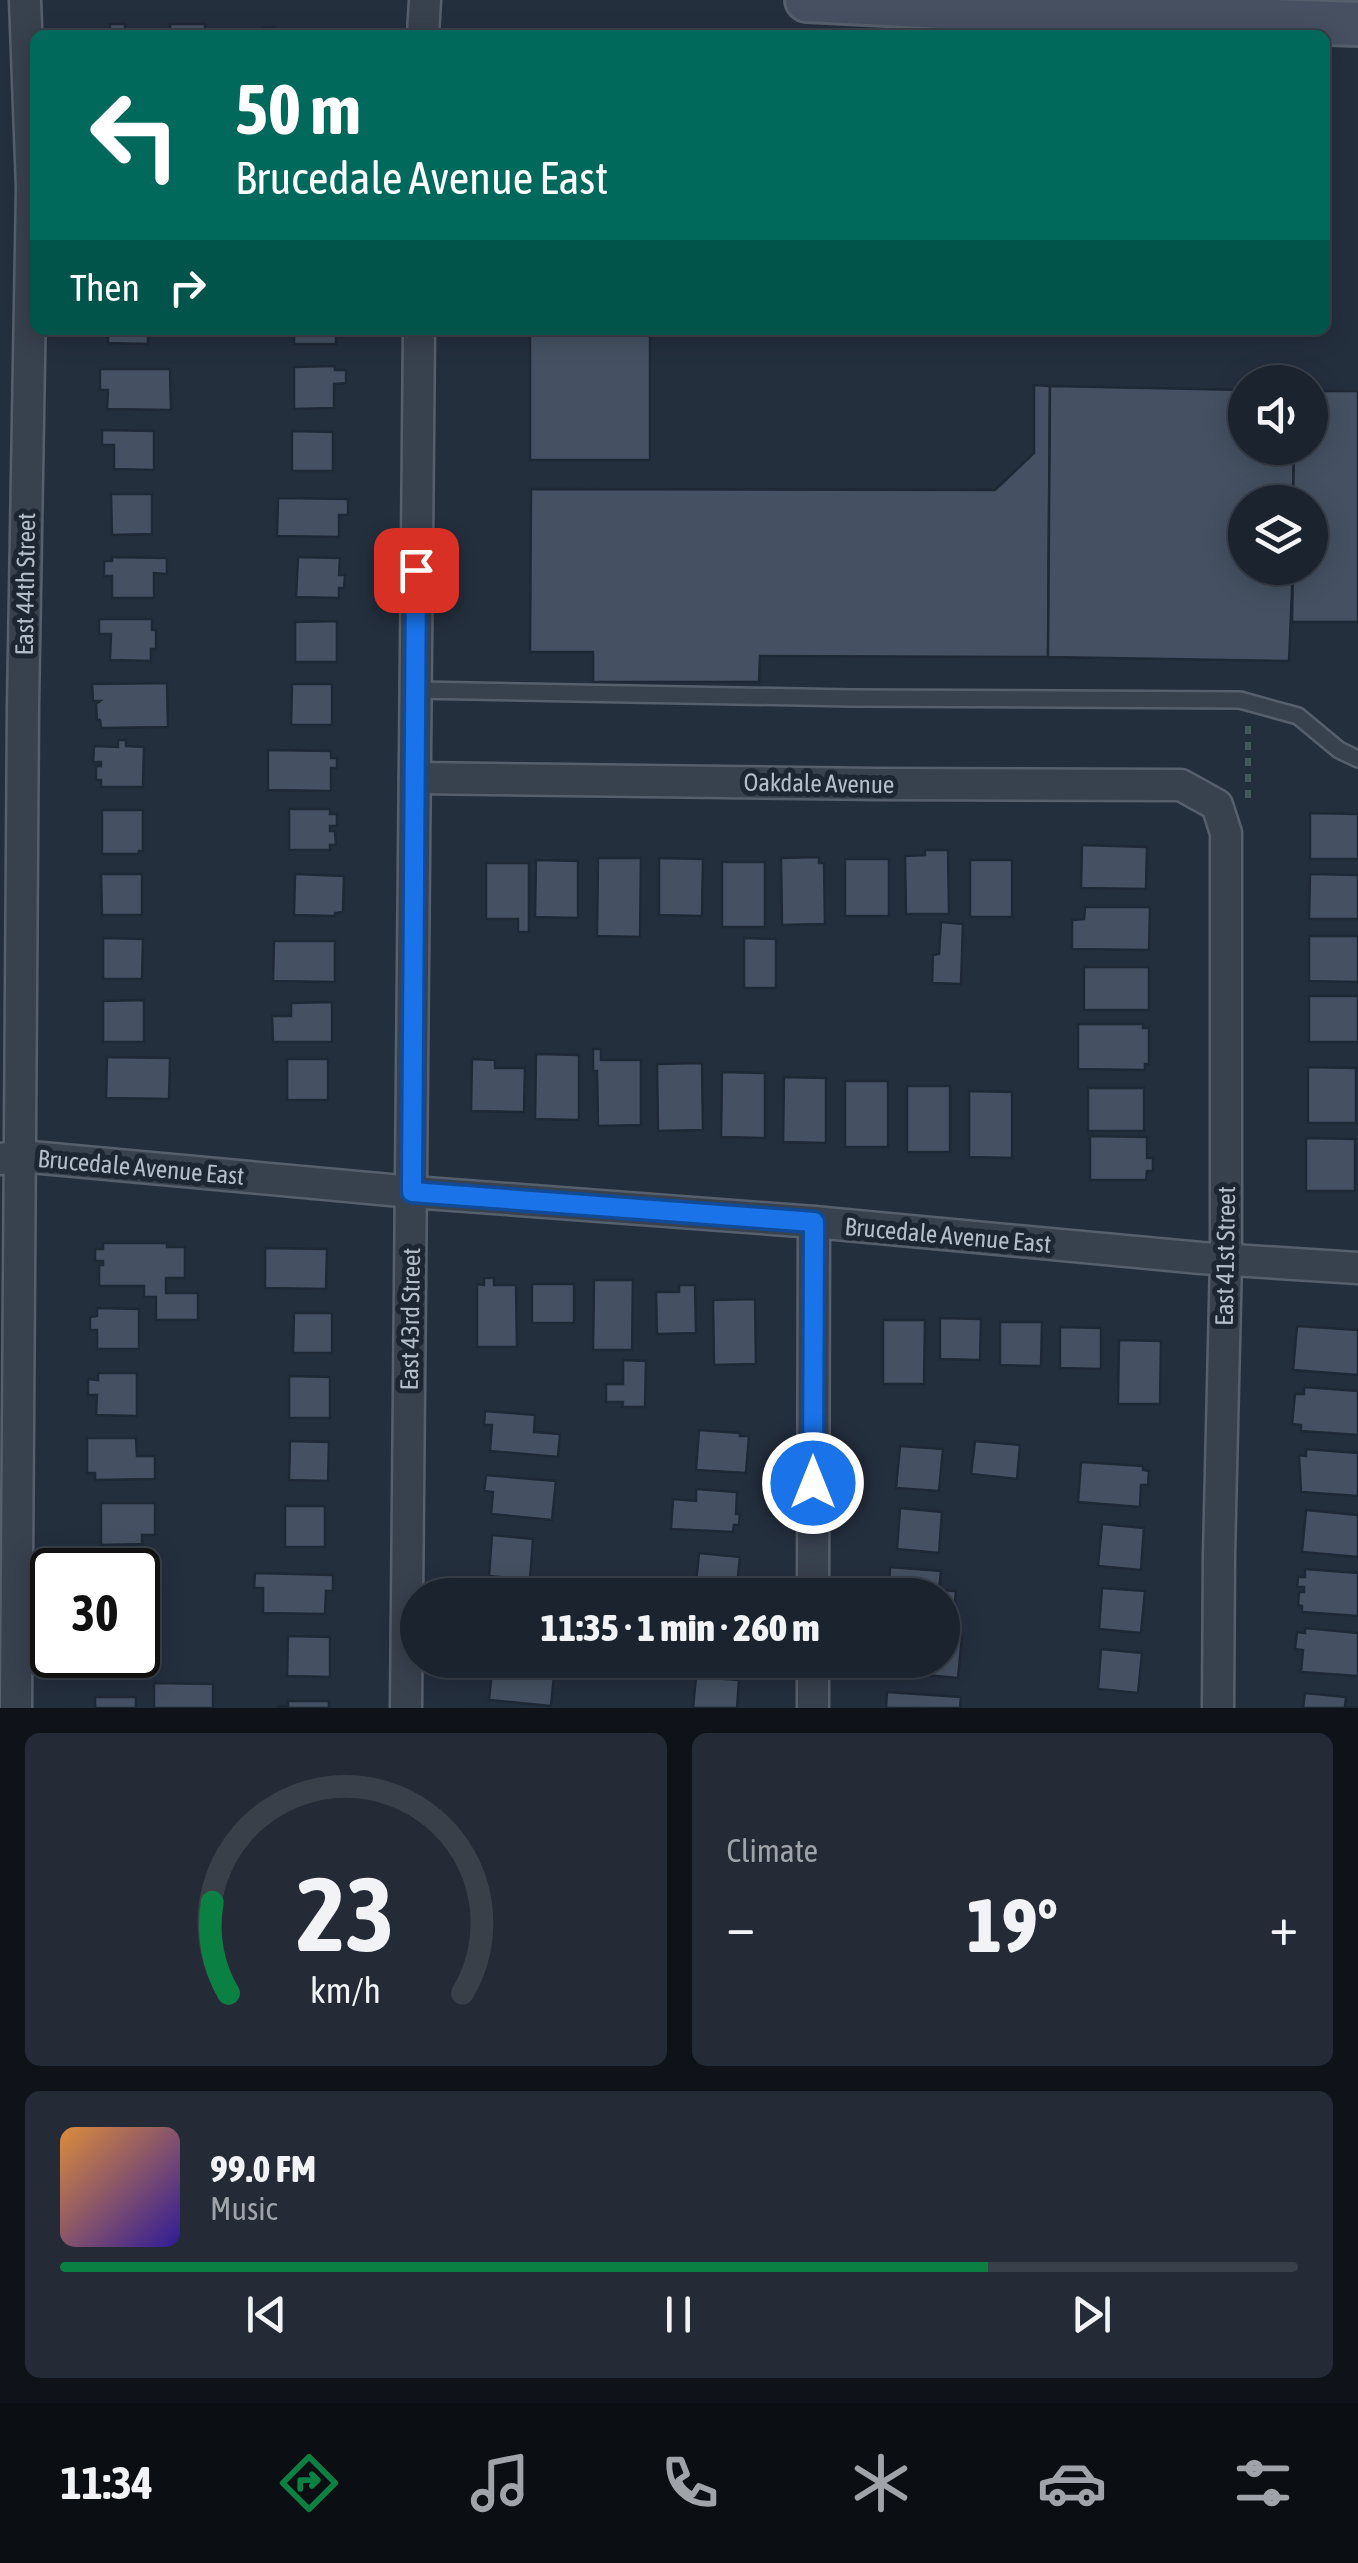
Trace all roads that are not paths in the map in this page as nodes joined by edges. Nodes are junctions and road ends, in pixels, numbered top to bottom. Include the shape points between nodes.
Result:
1 (25, 0) edge
2 (425, 0) edge
3 (807, 0) edge
4 (1358, 24) edge
5 (424, 30) edge
6 (30, 134) edge
7 (30, 296) edge
8 (418, 335) edge
9 (416, 690) junction
10 (1358, 759) edge
11 (415, 778) junction
12 (1217, 804) joint
13 (10, 1158) edge
14 (412, 1192) junction
15 (814, 1222) junction
16 (1226, 1259) junction
17 (1358, 1268) edge
18 (813, 1578) edge
19 (813, 1678) edge
20 (16, 1708) edge
21 (406, 1708) edge
22 (812, 1708) edge
23 (1218, 1708) edge

1 - 6 street, East 44th Street
2 - 5 street
3 - 4 main road
7 - 13 street, East 44th Street
8 - 9 street, East 43rd Street
9 - 10 lane via 1240,700 1298,716
9 - 11 street, East 43rd Street
11 - 12 street, Oakdale Avenue via 1180,785
11 - 14 street, East 43rd Street
12 - 16 street, East 41st Street via 1226,834
13 - 14 street, Brucedale Avenue East
13 - 20 street, East 44th Street
14 - 15 street, Brucedale Avenue East
14 - 21 street, East 43rd Street
15 - 16 street, Brucedale Avenue East
15 - 18 street
16 - 17 street, Brucedale Avenue East
16 - 23 street, East 41st Street
19 - 22 street

